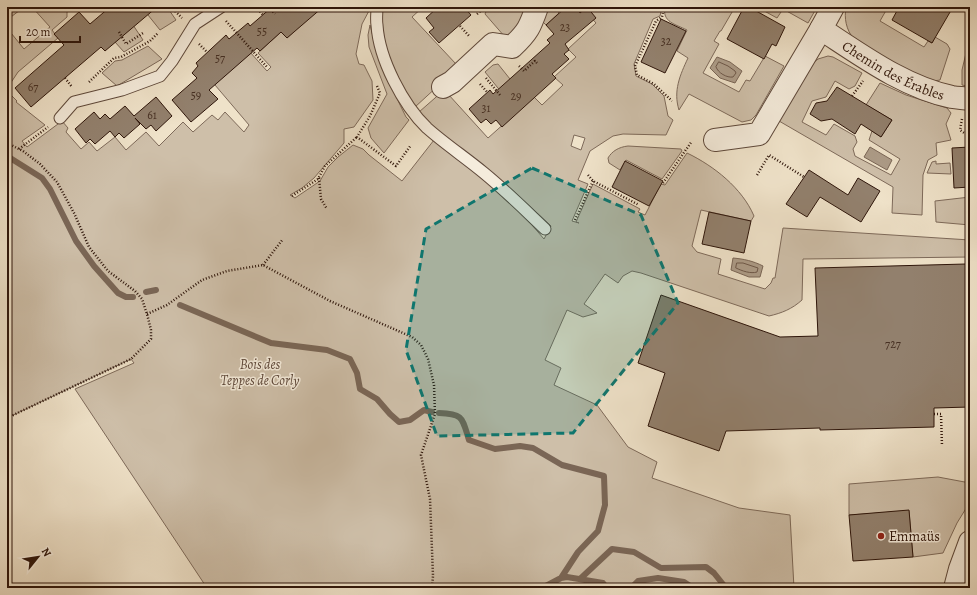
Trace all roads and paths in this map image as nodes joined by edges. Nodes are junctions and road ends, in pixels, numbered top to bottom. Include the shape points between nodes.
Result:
1 (256, 7) edge
2 (269, 7) edge
3 (377, 7) edge
4 (485, 7) edge
5 (536, 7) edge
6 (664, 7) edge
7 (833, 7) edge
8 (218, 9) edge
9 (275, 14) dead end
10 (477, 14) dead end
11 (263, 15) dead end
12 (821, 30) junction
13 (119, 32) dead end
14 (143, 33) dead end
15 (158, 33) dead end
16 (267, 67) dead end
17 (866, 76) dead end
18 (88, 83) dead end
19 (377, 86) dead end
20 (443, 87) dead end
21 (852, 96) dead end
22 (970, 99) edge
23 (672, 101) dead end
24 (60, 118) joint
25 (357, 136) junction
26 (715, 140) dead end
27 (692, 141) dead end
28 (7, 143) edge
29 (411, 145) dead end
30 (19, 149) junction
31 (588, 175) dead end
32 (757, 175) dead end
33 (804, 177) dead end
34 (319, 178) junction
35 (593, 181) junction
36 (663, 183) dead end
37 (292, 196) dead end
38 (639, 204) dead end
39 (326, 210) dead end
40 (576, 220) dead end
41 (545, 229) dead end
42 (283, 239) dead end
43 (263, 265) junction
44 (147, 314) junction
45 (934, 414) dead end
46 (7, 418) edge
47 (942, 446) dead end
48 (970, 542) edge
49 (432, 588) edge
50 (955, 588) edge

1 - 11 path
2 - 9 path
3 - 41 lane via 379,40 396,83 413,113 428,129 502,188
4 - 10 path
5 - 20 street via 531,24 512,47 493,44 452,82
6 - 23 path via 662,17 656,21 635,66 637,75 654,84
7 - 12 street
8 - 16 path
8 - 24 lane via 195,24 160,76 122,90 74,102
12 - 22 street, Chemin des Érables via 896,76 951,97
12 - 26 street via 759,134
13 - 14 path via 126,44
15 - 18 path via 150,41 122,57 114,58
17 - 21 path
19 - 25 path via 380,93 370,116
24 - 30 path
25 - 29 path via 396,166
25 - 34 path via 325,166
27 - 36 path
28 - 30 path
30 - 44 path via 40,164 57,182 89,247 108,271 142,299
31 - 35 path
32 - 33 path via 769,154
34 - 37 path
34 - 39 path via 321,199
35 - 38 path
35 - 40 path
42 - 43 path
43 - 44 path via 227,271 202,280 167,305
43 - 49 path via 330,301 412,337 421,345 428,359 434,385 435,414 421,455 430,499
44 - 46 path via 151,339 131,359
45 - 47 path via 942,414
48 - 50 street

